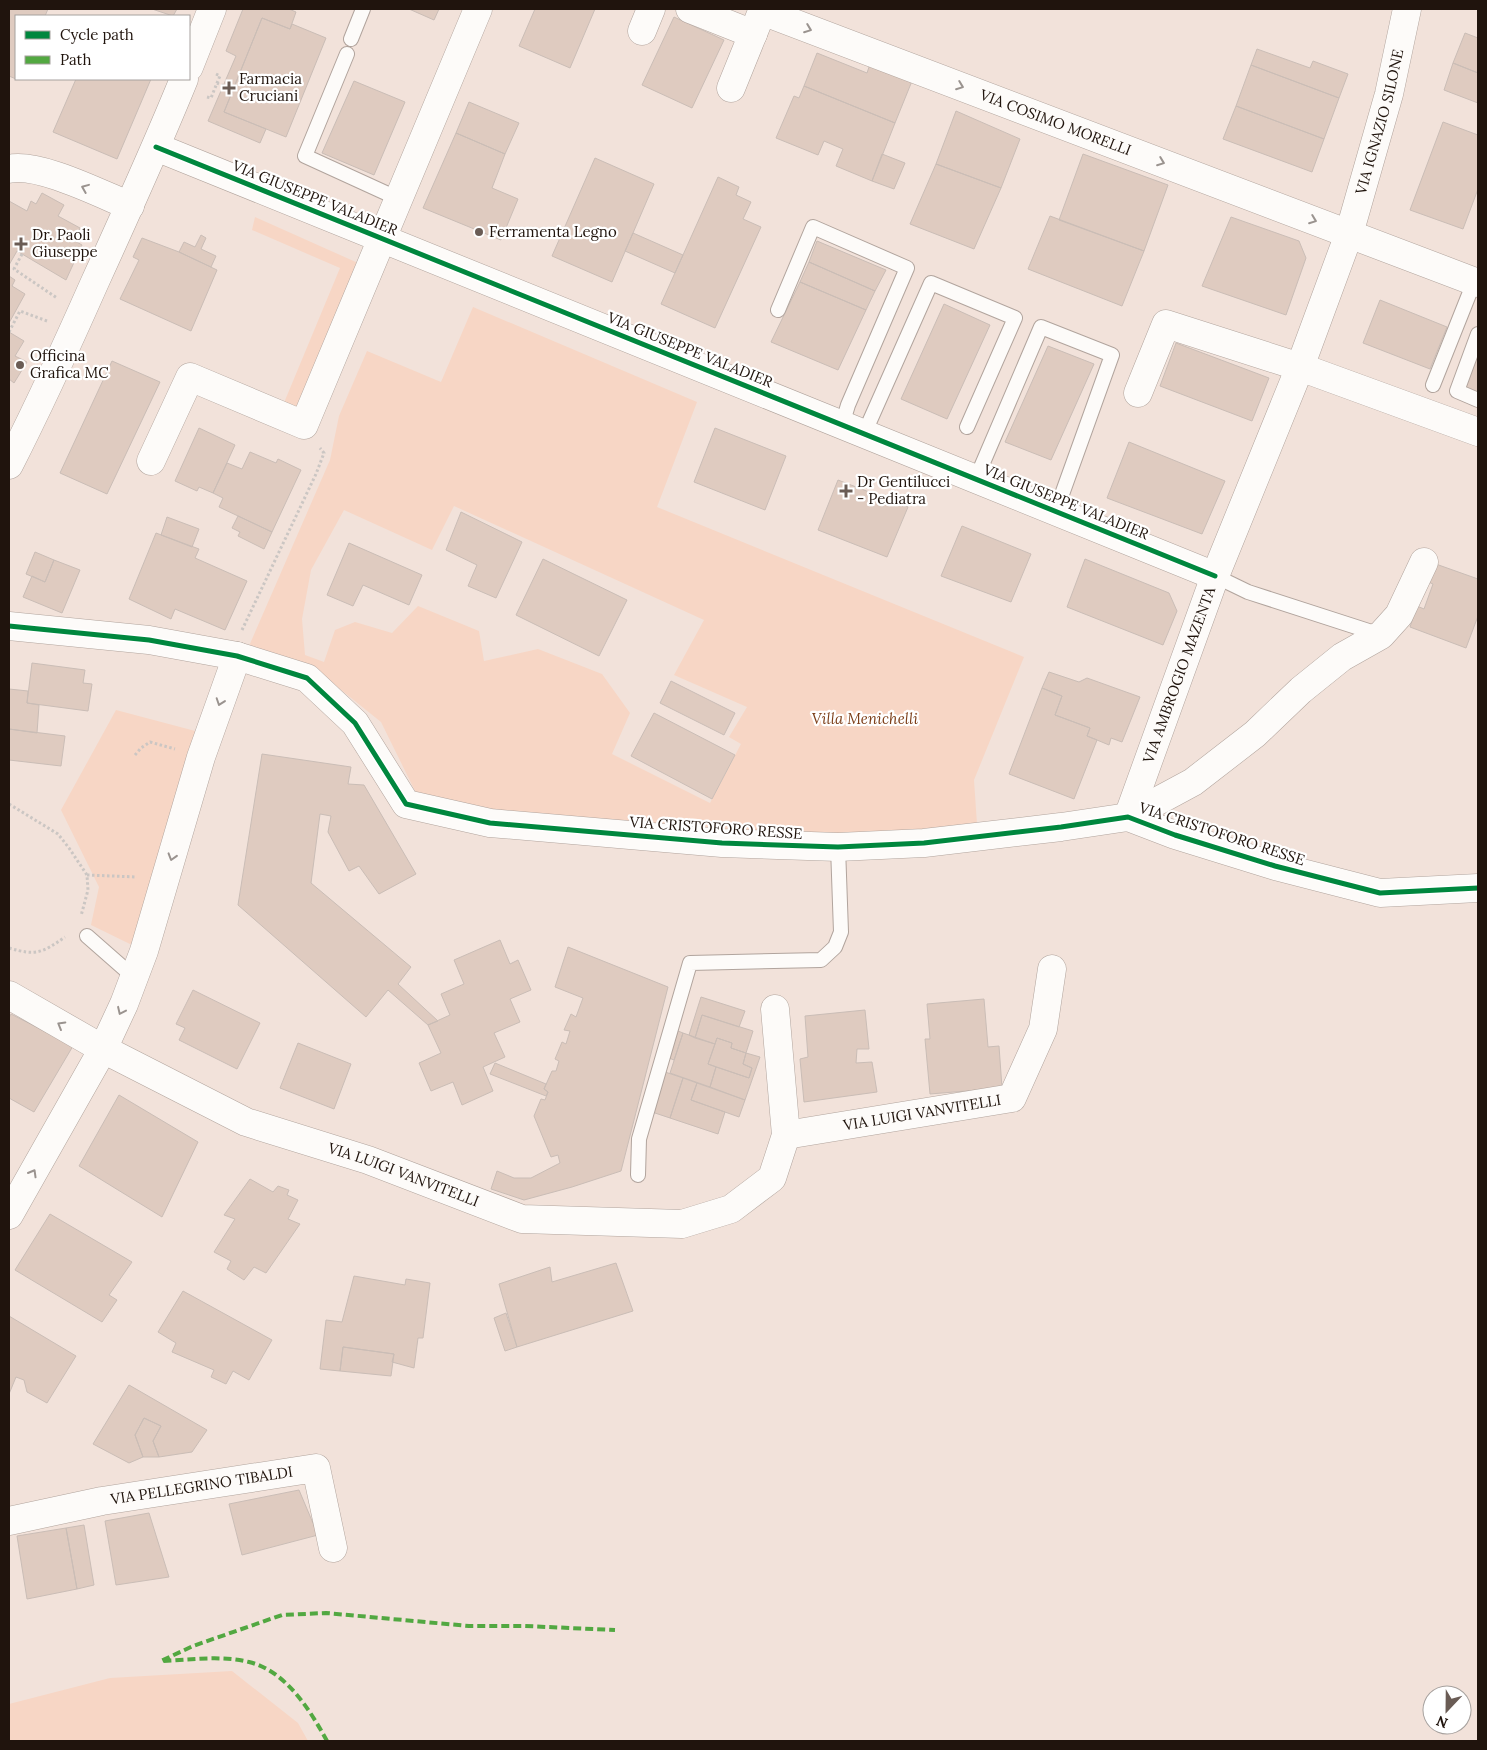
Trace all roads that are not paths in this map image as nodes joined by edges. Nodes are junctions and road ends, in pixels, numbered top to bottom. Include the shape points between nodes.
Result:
1 (212, 9) edge
2 (363, 9) edge
3 (478, 9) edge
4 (690, 9) edge
5 (1407, 9) edge
6 (759, 18) edge
7 (351, 39) dead end
8 (347, 54) dead end
9 (190, 64) edge
10 (193, 87) edge
11 (731, 88) dead end
12 (156, 147) junction
13 (9, 169) edge
14 (399, 199) junction
15 (130, 206) junction
16 (1350, 234) junction
17 (382, 238) junction
18 (1476, 283) edge
19 (778, 310) dead end
20 (1478, 334) edge
21 (1300, 367) junction
22 (1433, 385) dead end
23 (1138, 393) dead end
24 (1478, 400) edge
25 (967, 427) dead end
26 (853, 429) junction
27 (1478, 432) edge
28 (151, 461) dead end
29 (9, 465) edge
30 (976, 479) junction
31 (1056, 511) junction
32 (1424, 562) dead end
33 (1215, 576) junction
34 (9, 626) edge
35 (1381, 635) junction
36 (233, 656) junction
37 (1128, 817) junction
38 (838, 847) junction
39 (1478, 888) edge
40 (87, 936) dead end
41 (1052, 969) dead end
42 (136, 975) junction
43 (9, 995) edge
44 (775, 1009) dead end
45 (103, 1049) junction
46 (786, 1136) junction
47 (638, 1175) dead end
48 (9, 1215) edge
49 (9, 1521) edge
50 (333, 1548) dead end

1 - 9 street
2 - 7 lane
3 - 14 street
4 - 6 street, VIA COSIMO MORELLI
5 - 16 street, VIA IGNAZIO SILONE via 1389,94
6 - 11 street
6 -> 16 street, VIA COSIMO MORELLI
8 - 14 lane via 305,156
10 - 12 street
12 - 15 street
12 - 17 street, VIA GIUSEPPE VALADIER
15 -> 13 street via 38,170
14 - 17 street
15 - 29 street
16 - 18 street
16 - 21 street, VIA AMBROGIO MAZENTA
17 - 26 street, VIA GIUSEPPE VALADIER
17 - 28 street via 304,425 190,377
18 - 22 lane
19 - 26 lane via 813,227 907,268 848,405
20 - 24 lane via 1457,391
21 - 23 street via 1166,324
21 - 27 street
21 - 33 street, VIA AMBROGIO MAZENTA
25 - 26 lane via 1015,318 931,283
26 - 30 street, VIA GIUSEPPE VALADIER
30 - 31 street, VIA GIUSEPPE VALADIER
30 - 31 lane via 1041,327 1112,355
31 - 33 street, VIA GIUSEPPE VALADIER
32 - 35 street via 1399,614
33 - 35 lane via 1248,592
33 - 37 street, VIA AMBROGIO MAZENTA
34 - 36 street, VIA CRISTOFORO RESSE via 149,640
35 - 37 street via 1342,657 1255,734 1194,782
36 - 38 street, VIA CRISTOFORO RESSE via 306,678 355,723 406,804 490,822 722,843
36 -> 42 street
37 - 38 street, VIA CRISTOFORO RESSE via 924,843
37 - 39 street, VIA CRISTOFORO RESSE via 1275,866 1380,893
38 - 47 lane via 841,932 835,947 821,960 690,963 639,1139
40 - 42 lane via 128,972
41 - 46 street, VIA LUIGI VANVITELLI via 1043,1029 1012,1098
42 -> 45 street
45 -> 43 street, VIA LUIGI VANVITELLI
44 - 46 street, VIA LUIGI VANVITELLI
45 - 46 street, VIA LUIGI VANVITELLI via 246,1122 368,1160 522,1219 682,1224 731,1209 772,1178
48 -> 45 street
49 - 50 street, VIA PELLEGRINO TIBALDI via 102,1501 316,1468

